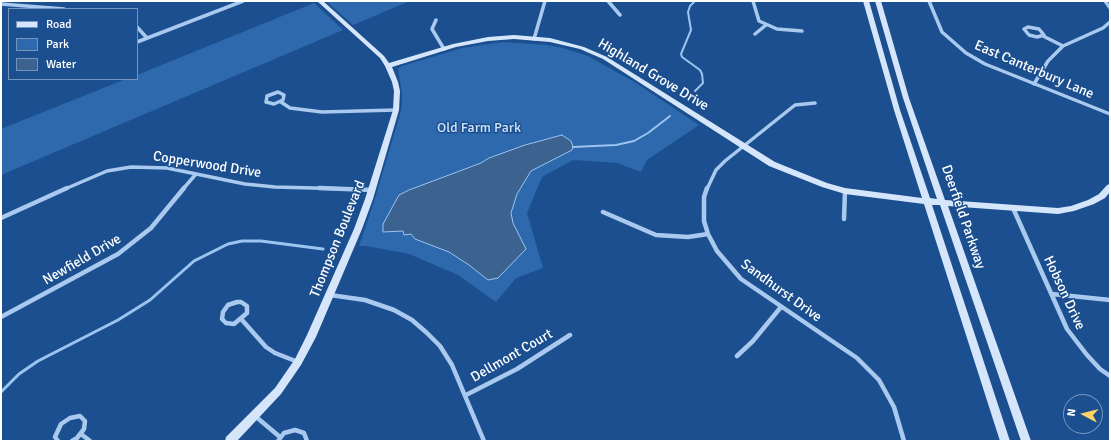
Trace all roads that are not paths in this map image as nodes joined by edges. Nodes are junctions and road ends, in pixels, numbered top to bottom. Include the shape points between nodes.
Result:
1 (244, 1) edge
2 (320, 1) edge
3 (545, 1) edge
4 (608, 1) edge
5 (753, 1) edge
6 (866, 1) edge
7 (878, 1) edge
8 (929, 1) edge
9 (1106, 1) edge
10 (1, 4) edge
11 (51, 8) edge
12 (1110, 8) edge
13 (620, 15) dead end
14 (436, 20) dead end
15 (1110, 22) edge
16 (766, 25) junction
17 (138, 28) edge
18 (802, 32) dead end
19 (755, 34) dead end
20 (1043, 36) junction
21 (147, 38) junction
22 (534, 38) junction
23 (138, 42) edge
24 (1063, 46) junction
25 (444, 49) junction
26 (388, 66) junction
27 (1034, 84) junction
28 (281, 102) junction
29 (815, 103) dead end
30 (396, 110) junction
31 (1110, 114) edge
32 (744, 147) junction
33 (196, 174) junction
34 (1110, 187) edge
35 (372, 190) junction
36 (845, 191) junction
37 (927, 201) junction
38 (943, 202) junction
39 (1013, 208) junction
40 (603, 212) dead end
41 (1, 218) edge
42 (844, 219) dead end
43 (708, 234) junction
44 (1052, 294) junction
45 (330, 295) junction
46 (1110, 300) edge
47 (782, 307) junction
48 (1, 317) edge
49 (242, 320) junction
50 (570, 335) dead end
51 (736, 356) dead end
52 (298, 362) junction
53 (1110, 376) edge
54 (466, 396) junction
55 (255, 416) junction
56 (81, 434) junction
57 (279, 439) edge
58 (58, 441) edge
59 (72, 441) edge
60 (90, 441) edge
61 (230, 441) edge
62 (307, 441) edge
63 (484, 441) edge
64 (904, 441) edge
65 (1005, 441) edge
66 (1026, 441) edge

1 - 21 street
2 - 26 street, Thompson Boulevard via 382,57
3 - 22 street
4 - 13 street
5 - 16 street via 759,21
6 - 37 street, Deerfield Parkway via 897,110
7 - 38 street, Deerfield Parkway via 906,98
8 - 27 street, East Canterbury Lane via 939,27 953,43 985,64
9 - 12 street
10 - 11 street
14 - 25 street via 432,29
15 - 24 street via 1103,28
16 - 18 street
16 - 19 street
17 - 21 street
20 - 20 street via 1044,33 1039,29 1024,29 1033,36
20 - 24 street
21 - 23 street
22 - 25 street, Highland Grove Drive via 488,39
22 - 32 street, Highland Grove Drive via 575,46 606,58
24 - 27 street via 1048,61
25 - 26 street, Highland Grove Drive
26 - 30 street, Thompson Boulevard via 397,91
27 - 31 street, East Canterbury Lane
28 - 28 street via 285,96 281,92 272,93 265,99 268,104
28 - 30 street via 290,108 322,112
29 - 32 street, Sandhurst Drive via 795,105
30 - 35 street, Thompson Boulevard
32 - 36 street, Highland Grove Drive via 772,164
32 - 43 street, Sandhurst Drive via 716,170 707,187 703,208
33 - 35 street, Copperwood Drive via 275,187
33 - 41 street, Copperwood Drive via 157,167 119,169 88,179
33 - 48 street, Newfield Drive via 151,228 137,240 98,266
34 - 39 street, Highland Grove Drive via 1102,196 1071,209 1039,211
35 - 45 street, Thompson Boulevard
36 - 37 street, Highland Grove Drive
36 - 42 street
37 - 38 street, Highland Grove Drive
37 - 65 street, Deerfield Parkway
38 - 39 street, Highland Grove Drive
38 - 66 street, Deerfield Parkway
39 - 44 street, Hobson Drive
40 - 43 street via 656,235 688,237
43 - 47 street, Sandhurst Drive via 717,251 741,279
44 - 46 street
44 - 53 street, Hobson Drive via 1067,329 1076,342 1100,369
45 - 52 street, Thompson Boulevard
45 - 54 street via 365,300 394,310 412,320 440,346
47 - 51 street via 753,341
47 - 64 street, Sandhurst Drive via 857,358 871,371 894,406
49 - 49 street via 248,309 241,302 228,306 222,315 223,322 230,324
49 - 52 street via 266,347
50 - 54 street, Dellmont Court via 517,369
52 - 55 street, Thompson Boulevard
54 - 63 street
55 - 57 street
55 - 61 street, Thompson Boulevard
56 - 58 street via 85,421 80,416 70,418 58,428 55,437
56 - 59 street
56 - 60 street
57 - 62 street via 284,433 295,430 304,433

